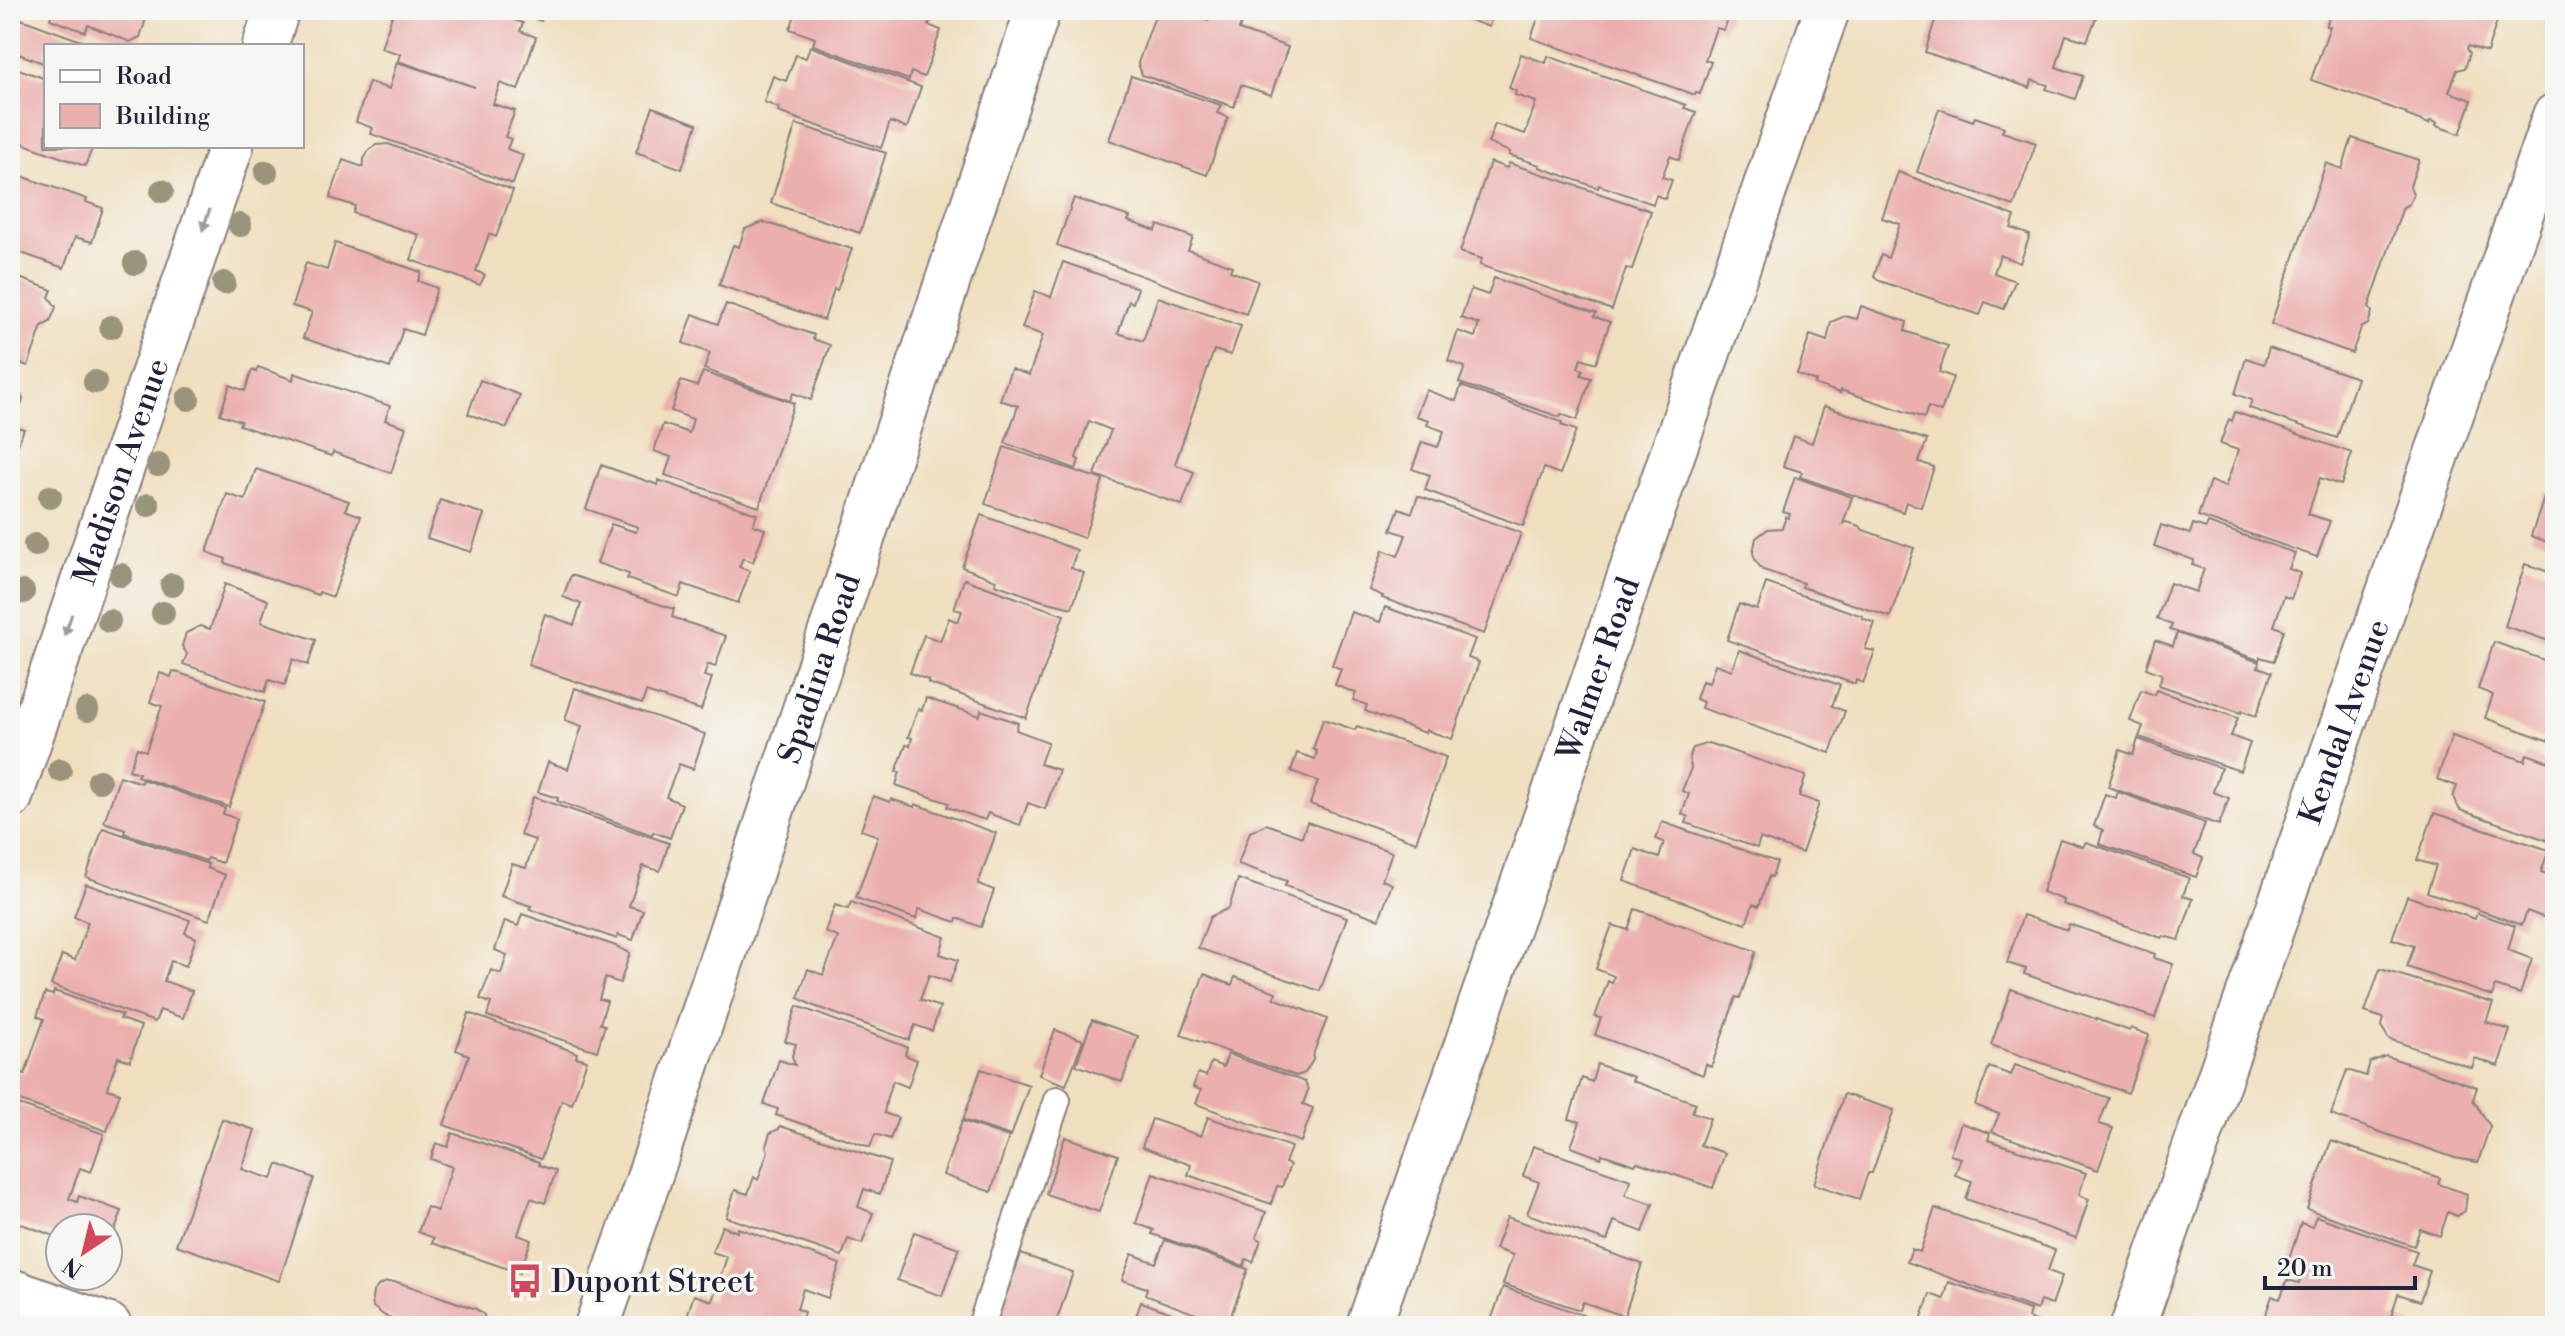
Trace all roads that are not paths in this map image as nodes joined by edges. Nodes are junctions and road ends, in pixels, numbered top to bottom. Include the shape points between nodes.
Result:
1 (277, 10) edge
2 (1038, 10) edge
3 (1827, 10) edge
4 (266, 44) edge
5 (2555, 116) edge
6 (230, 148) edge
7 (10, 797) edge
8 (1057, 1100) dead end
9 (10, 1291) edge
10 (109, 1326) edge
11 (597, 1326) edge
12 (981, 1326) edge
13 (1369, 1326) edge
14 (2133, 1326) edge

1 - 4 street
2 - 11 street, Spadina Road
3 - 13 street, Walmer Road
5 - 14 street, Kendal Avenue
6 -> 7 street, Madison Avenue
8 - 12 lane
9 - 10 street

